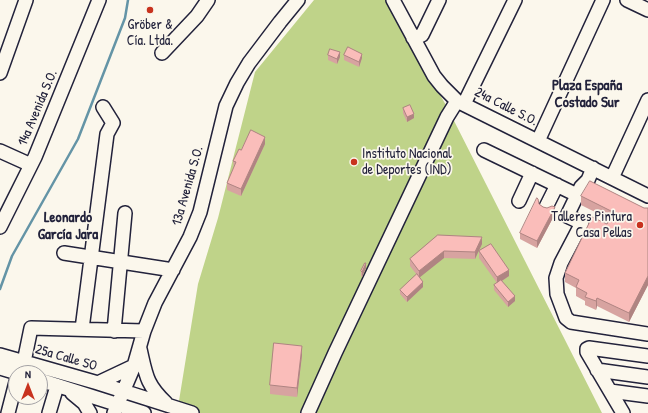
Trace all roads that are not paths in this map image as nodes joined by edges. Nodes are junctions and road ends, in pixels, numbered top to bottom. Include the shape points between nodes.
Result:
1 (26, 0) edge
2 (100, 0) edge
3 (208, 0) edge
4 (298, 0) edge
5 (393, 0) edge
6 (439, 0) edge
7 (515, 0) edge
8 (603, 0) edge
9 (627, 0) edge
10 (648, 10) edge
11 (413, 38) junction
12 (162, 53) dead end
13 (0, 73) edge
14 (648, 100) edge
15 (461, 102) junction
16 (103, 107) dead end
17 (538, 141) junction
18 (484, 150) dead end
19 (0, 151) edge
20 (31, 165) junction
21 (532, 173) junction
22 (593, 178) junction
23 (612, 178) junction
24 (557, 185) junction
25 (576, 195) junction
26 (648, 196) edge
27 (519, 201) dead end
28 (546, 207) edge
29 (125, 213) dead end
30 (0, 227) edge
31 (64, 253) dead end
32 (91, 257) junction
33 (120, 262) junction
34 (173, 270) junction
35 (82, 329) junction
36 (114, 331) junction
37 (144, 331) junction
38 (648, 334) edge
39 (140, 348) junction
40 (0, 355) edge
41 (648, 356) edge
42 (15, 365) edge
43 (21, 365) edge
44 (134, 366) junction
45 (597, 370) junction
46 (48, 373) edge
47 (648, 376) edge
48 (48, 383) edge
49 (98, 383) junction
50 (62, 387) junction
51 (123, 391) junction
52 (610, 391) junction
53 (648, 396) edge
54 (169, 406) junction
55 (116, 409) edge
56 (49, 413) edge
57 (90, 413) edge
58 (144, 413) edge
59 (192, 413) edge
60 (308, 413) edge
61 (623, 413) edge

1 - 13 street
2 - 20 street, 14a Avenida S.O.
3 - 12 street via 197,16
4 - 34 street, 13a Avenida S.O. via 249,63 226,106 200,212
5 - 11 street, 24a Calle S.O.
6 - 11 street via 422,34
7 - 15 street
8 - 17 street
9 - 10 street
11 - 15 street, 24a Calle S.O. via 434,76
14 - 23 street
15 - 17 street, 24a Calle S.O.
15 - 60 street via 447,116
16 - 32 street via 114,122 107,134
17 - 22 street, 24a Calle S.O.
18 - 21 street
19 - 20 street
20 - 30 street, 14a Avenida S.O.
21 - 24 street
21 - 27 street
22 - 23 street, 24a Calle S.O.
22 - 25 street via 580,187
23 - 26 street, 24a Calle S.O.
24 - 25 street
24 - 28 street
25 - 38 street via 567,216 582,223 556,278 557,294 566,318 571,322
29 - 33 street
31 - 32 street
32 - 33 street
32 - 35 street
33 - 34 street
33 - 36 street
34 - 37 street, 13a Avenida S.O. via 155,303
35 - 36 street
35 - 43 street via 31,328
36 - 37 street
37 - 39 street, 13a Avenida S.O.
39 - 44 street, 13a Avenida S.O.
39 - 54 street via 148,381 154,392
40 - 42 street, 25a Calle SO
41 - 45 street via 589,348 587,352
44 - 49 street
44 - 51 street, 13a Avenida S.O.
45 - 47 street
45 - 52 street
46 - 49 street, 25a Calle SO
48 - 50 street, 25a Calle SO
49 - 51 street, 25a Calle SO
50 - 55 street, 25a Calle SO
50 - 56 street
50 - 57 street via 84,403
51 - 54 street, 25a Calle SO
51 - 55 street, 13a Avenida S.O.
52 - 53 street
52 - 61 street
54 - 59 street, 25a Calle SO
55 - 58 street, 25a Calle SO

